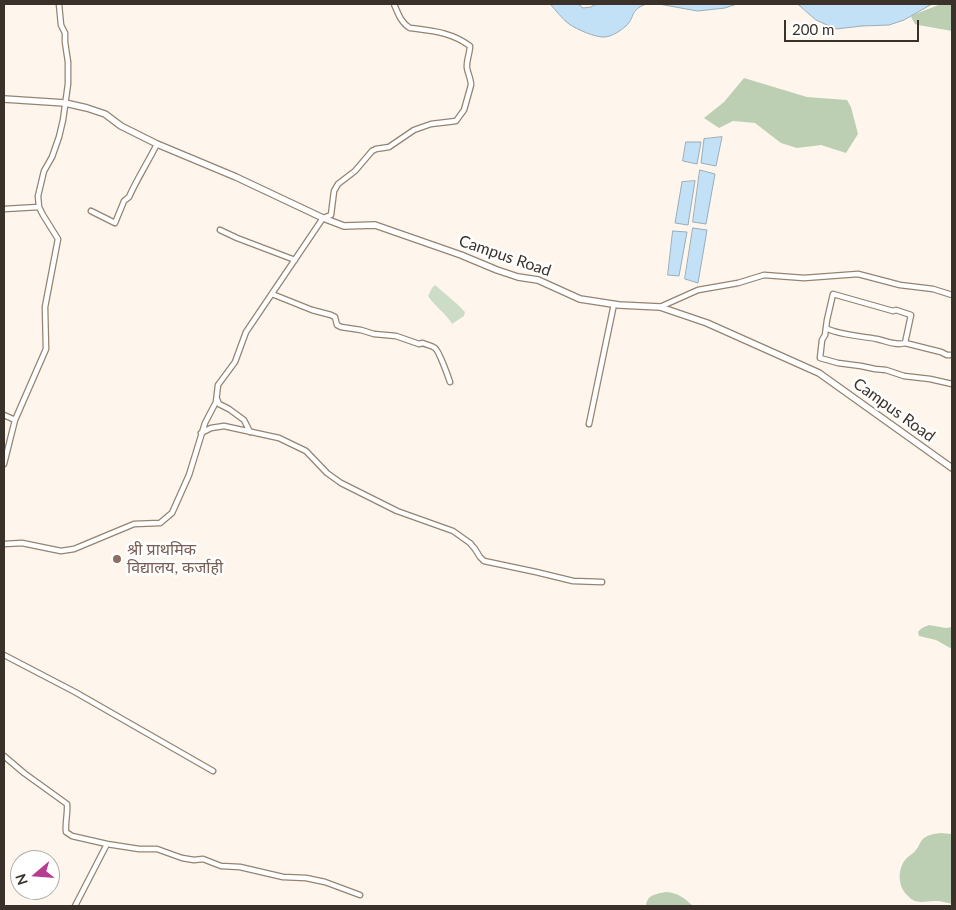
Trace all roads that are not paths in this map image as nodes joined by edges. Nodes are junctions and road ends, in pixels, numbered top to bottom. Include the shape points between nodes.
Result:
1 (59, 4) edge
2 (394, 4) edge
3 (4, 99) edge
4 (65, 104) junction
5 (157, 144) junction
6 (39, 207) junction
7 (4, 209) edge
8 (91, 211) dead end
9 (323, 218) junction
10 (220, 230) dead end
11 (295, 260) junction
12 (272, 294) junction
13 (952, 295) edge
14 (614, 304) junction
15 (660, 307) junction
16 (826, 328) junction
17 (905, 343) junction
18 (952, 355) edge
19 (450, 382) dead end
20 (952, 384) edge
21 (216, 399) junction
22 (4, 415) edge
23 (15, 420) junction
24 (589, 424) dead end
25 (250, 432) junction
26 (202, 433) junction
27 (4, 464) edge
28 (952, 468) edge
29 (4, 544) edge
30 (602, 582) dead end
31 (4, 655) edge
32 (4, 756) edge
33 (213, 771) dead end
34 (107, 844) junction
35 (360, 896) dead end
36 (75, 906) edge

1 - 4 street via 68,62
2 - 9 street via 410,28 434,30 470,46 467,66 472,81 464,110 456,121 414,130 389,146 372,151 355,171 338,184 331,215
3 - 4 street, Campus Road
4 - 5 street, Campus Road via 105,114
4 - 6 street via 59,137 44,171 38,196
5 - 8 street via 115,223
5 - 9 street, Campus Road
6 - 7 street
6 - 23 street via 58,239 45,307 46,349
9 - 11 street
9 - 14 street, Campus Road via 344,226 375,225 496,270 538,280 580,299
10 - 11 street
11 - 12 street
12 - 19 street via 331,315 341,328 396,336 432,346
12 - 21 street via 246,332 235,362 218,385
13 - 15 street via 858,274 804,278 764,275 698,290
14 - 15 street, Campus Road
14 - 24 street
15 - 28 street, Campus Road via 707,323 819,373
16 - 17 street
16 - 17 street via 833,294 911,315
16 - 20 street via 820,358
17 - 18 street
21 - 25 street via 244,420
21 - 26 street
22 - 23 street
23 - 27 street
25 - 26 street via 224,426
25 - 30 street via 279,438 306,451 341,483 397,511 453,531 470,543 484,561 573,581
26 - 29 street via 189,475 172,513 160,523 134,524 74,549 61,551 22,543
31 - 33 street
32 - 34 street via 67,804 66,832
34 - 35 street via 157,849 221,866 306,878
34 - 36 street

